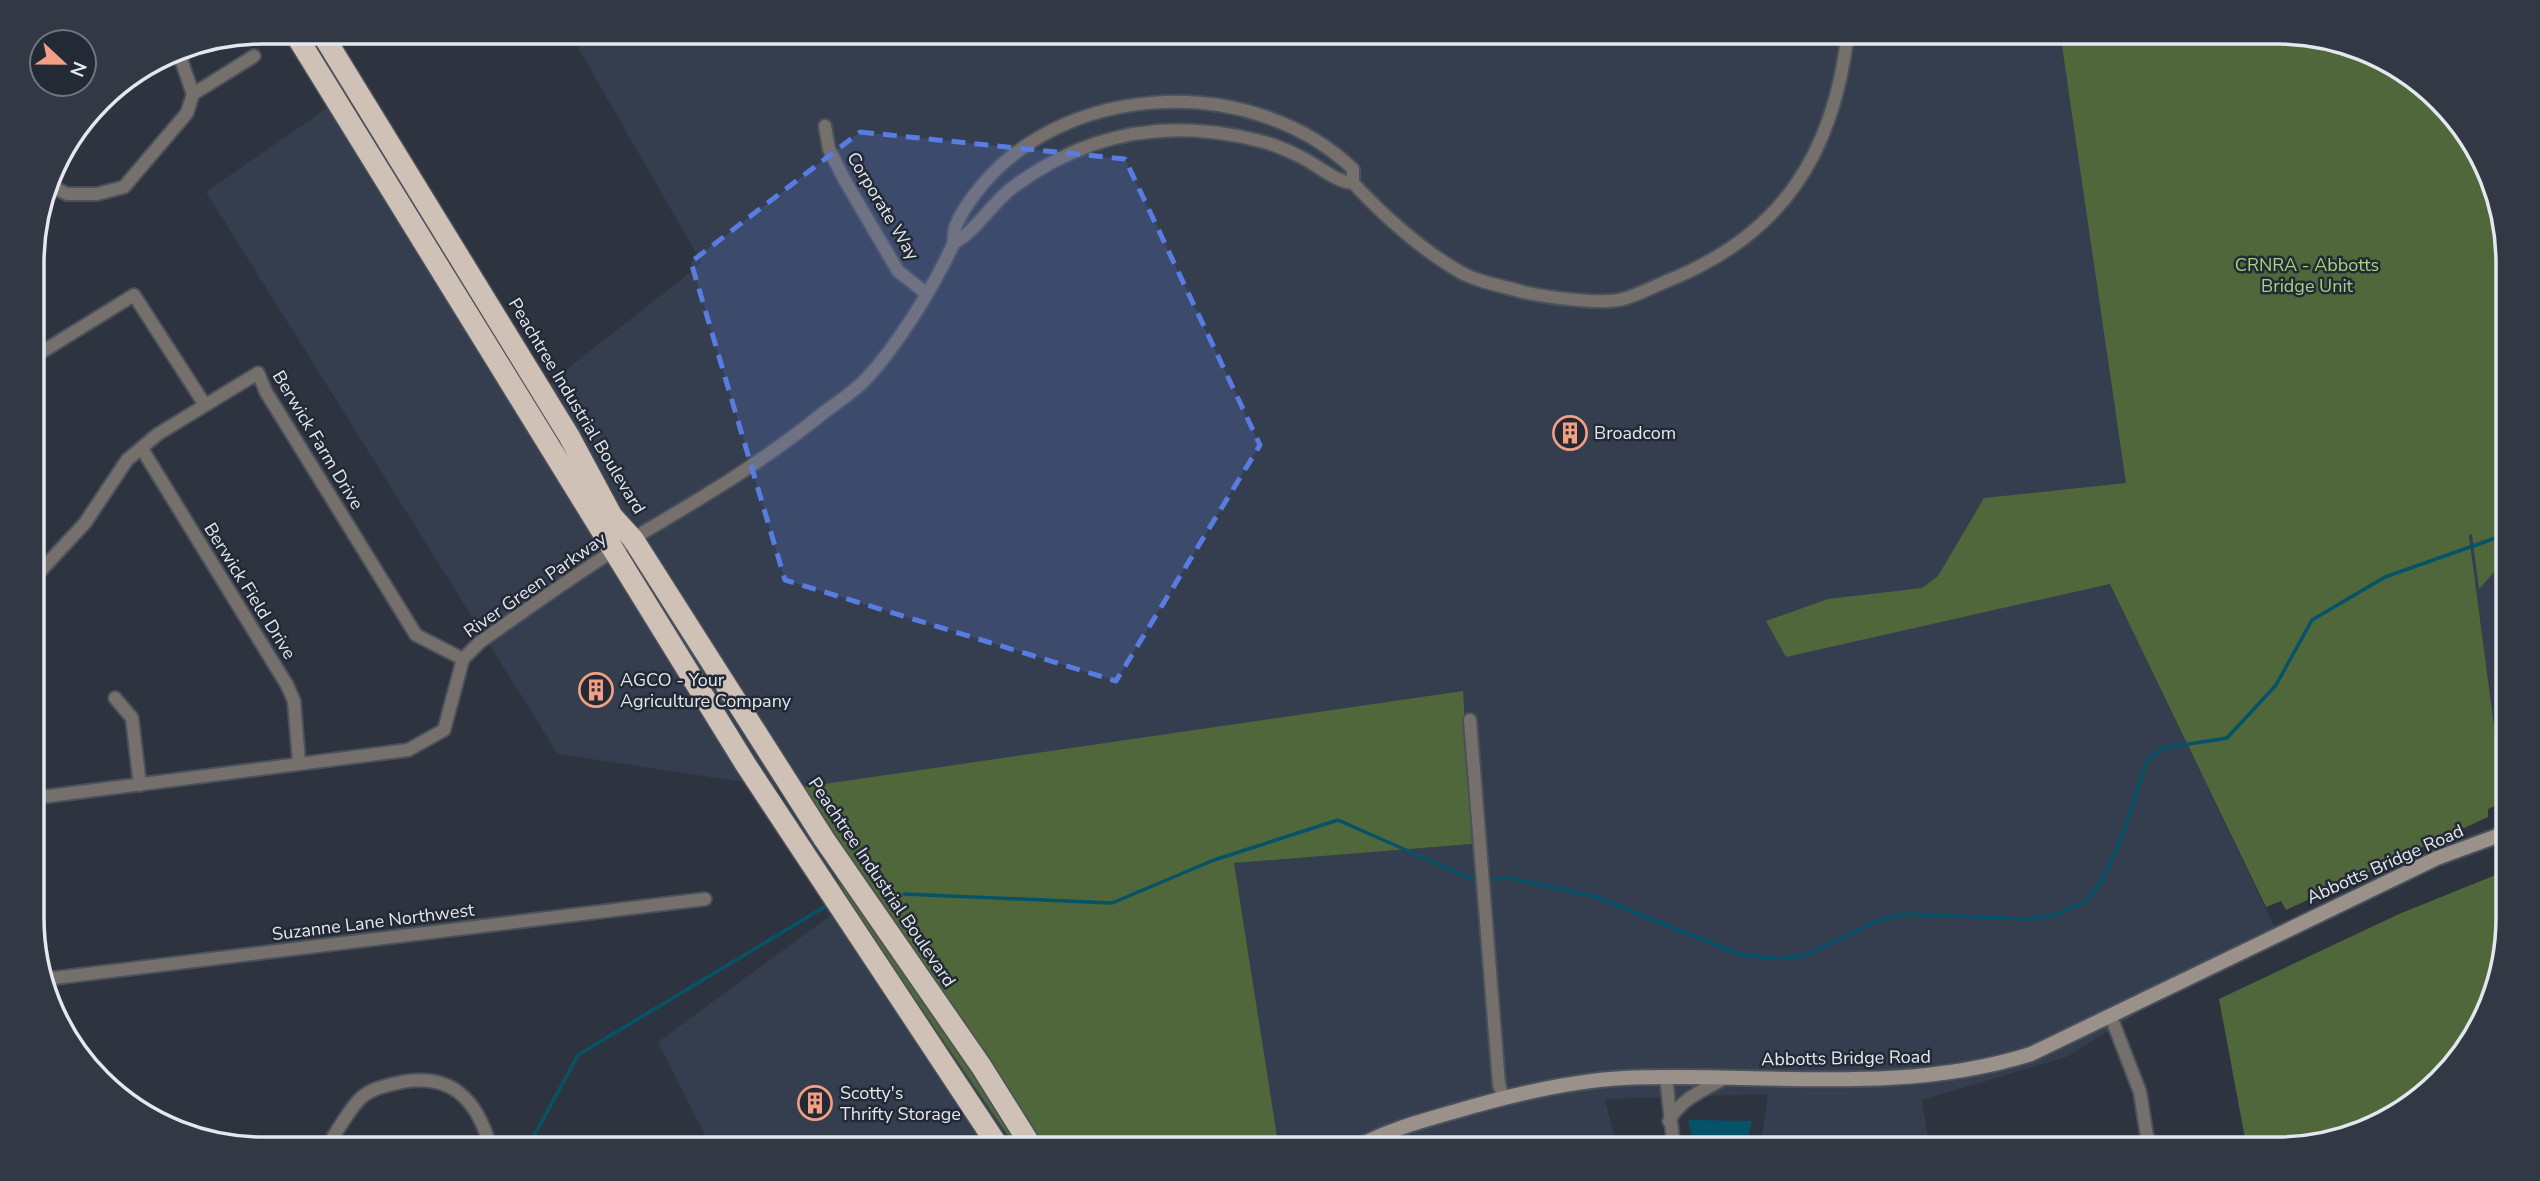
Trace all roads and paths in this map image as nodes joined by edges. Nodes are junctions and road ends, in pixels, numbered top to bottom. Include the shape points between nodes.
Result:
1 (301, 44) edge
2 (318, 44) edge
3 (334, 44) edge
4 (1847, 44) edge
5 (306, 54) junction
6 (254, 56) dead end
7 (181, 59) edge
8 (193, 94) junction
9 (825, 126) dead end
10 (1353, 183) junction
11 (57, 189) edge
12 (954, 243) junction
13 (927, 294) junction
14 (44, 351) edge
15 (205, 405) junction
16 (142, 449) junction
17 (633, 539) junction
18 (614, 551) junction
19 (44, 567) edge
20 (463, 659) junction
21 (115, 698) dead end
22 (1470, 720) dead end
23 (299, 762) junction
24 (140, 785) junction
25 (44, 797) edge
26 (2496, 837) edge
27 (705, 899) dead end
28 (52, 978) edge
29 (2110, 1017) junction
30 (1666, 1077) junction
31 (1721, 1080) junction
32 (1503, 1097) junction
33 (1669, 1121) junction
34 (334, 1137) edge
35 (488, 1137) edge
36 (992, 1137) edge
37 (1025, 1137) edge
38 (1381, 1137) edge
39 (1672, 1137) edge
40 (2147, 1137) edge

1 - 5 highway
2 - 5 street
3 - 17 highway, Peachtree Industrial Boulevard via 612,516
4 - 10 street, River Green Parkway via 1834,113 1807,166 1762,226 1706,264 1621,300 1547,298 1470,277 1390,222
5 - 18 highway
6 - 8 street
7 - 8 street
8 - 11 street via 187,113 124,187 97,194 67,194
9 - 13 street, Corporate Way via 829,149 844,179 898,271
10 - 12 street, River Green Parkway via 1258,140 1168,127 1110,138 1070,154 1013,187
10 - 12 street, River Green Parkway via 1353,169 1342,158 1275,118 1194,100 1141,104 1094,114 1043,136 1005,163 975,194 955,229
12 - 13 street, River Green Parkway
13 - 17 street, River Green Parkway via 866,380 770,456
14 - 15 street via 134,295
15 - 16 street, Berwick Farm Drive
15 - 20 street, Berwick Farm Drive via 258,373 416,635
16 - 19 street, Berwick Farm Drive via 127,460 85,523
16 - 23 street, Berwick Field Drive via 287,685 294,701
17 - 18 street, River Green Parkway
17 - 37 highway, Peachtree Industrial Boulevard via 802,805
18 - 20 street, River Green Parkway via 480,642
18 - 36 highway via 746,765
20 - 23 street, River Green Parkway via 443,730 424,743 408,750
21 - 24 street via 132,718
22 - 32 street
23 - 24 street, River Green Parkway
24 - 25 street, River Green Parkway
26 - 29 main road, Abbotts Bridge Road via 2437,859
27 - 28 street, Suzanne Lane Northwest
29 - 31 main road, Abbotts Bridge Road via 2031,1054 1987,1068 1884,1079
29 - 40 street via 2140,1092
30 - 31 main road, Abbotts Bridge Road
30 - 32 main road, Abbotts Bridge Road via 1620,1078
30 - 33 street
31 - 33 street via 1691,1095 1676,1107
32 - 38 main road, Abbotts Bridge Road
33 - 39 street
34 - 35 street via 360,1098 376,1088 420,1080 449,1087 470,1102

